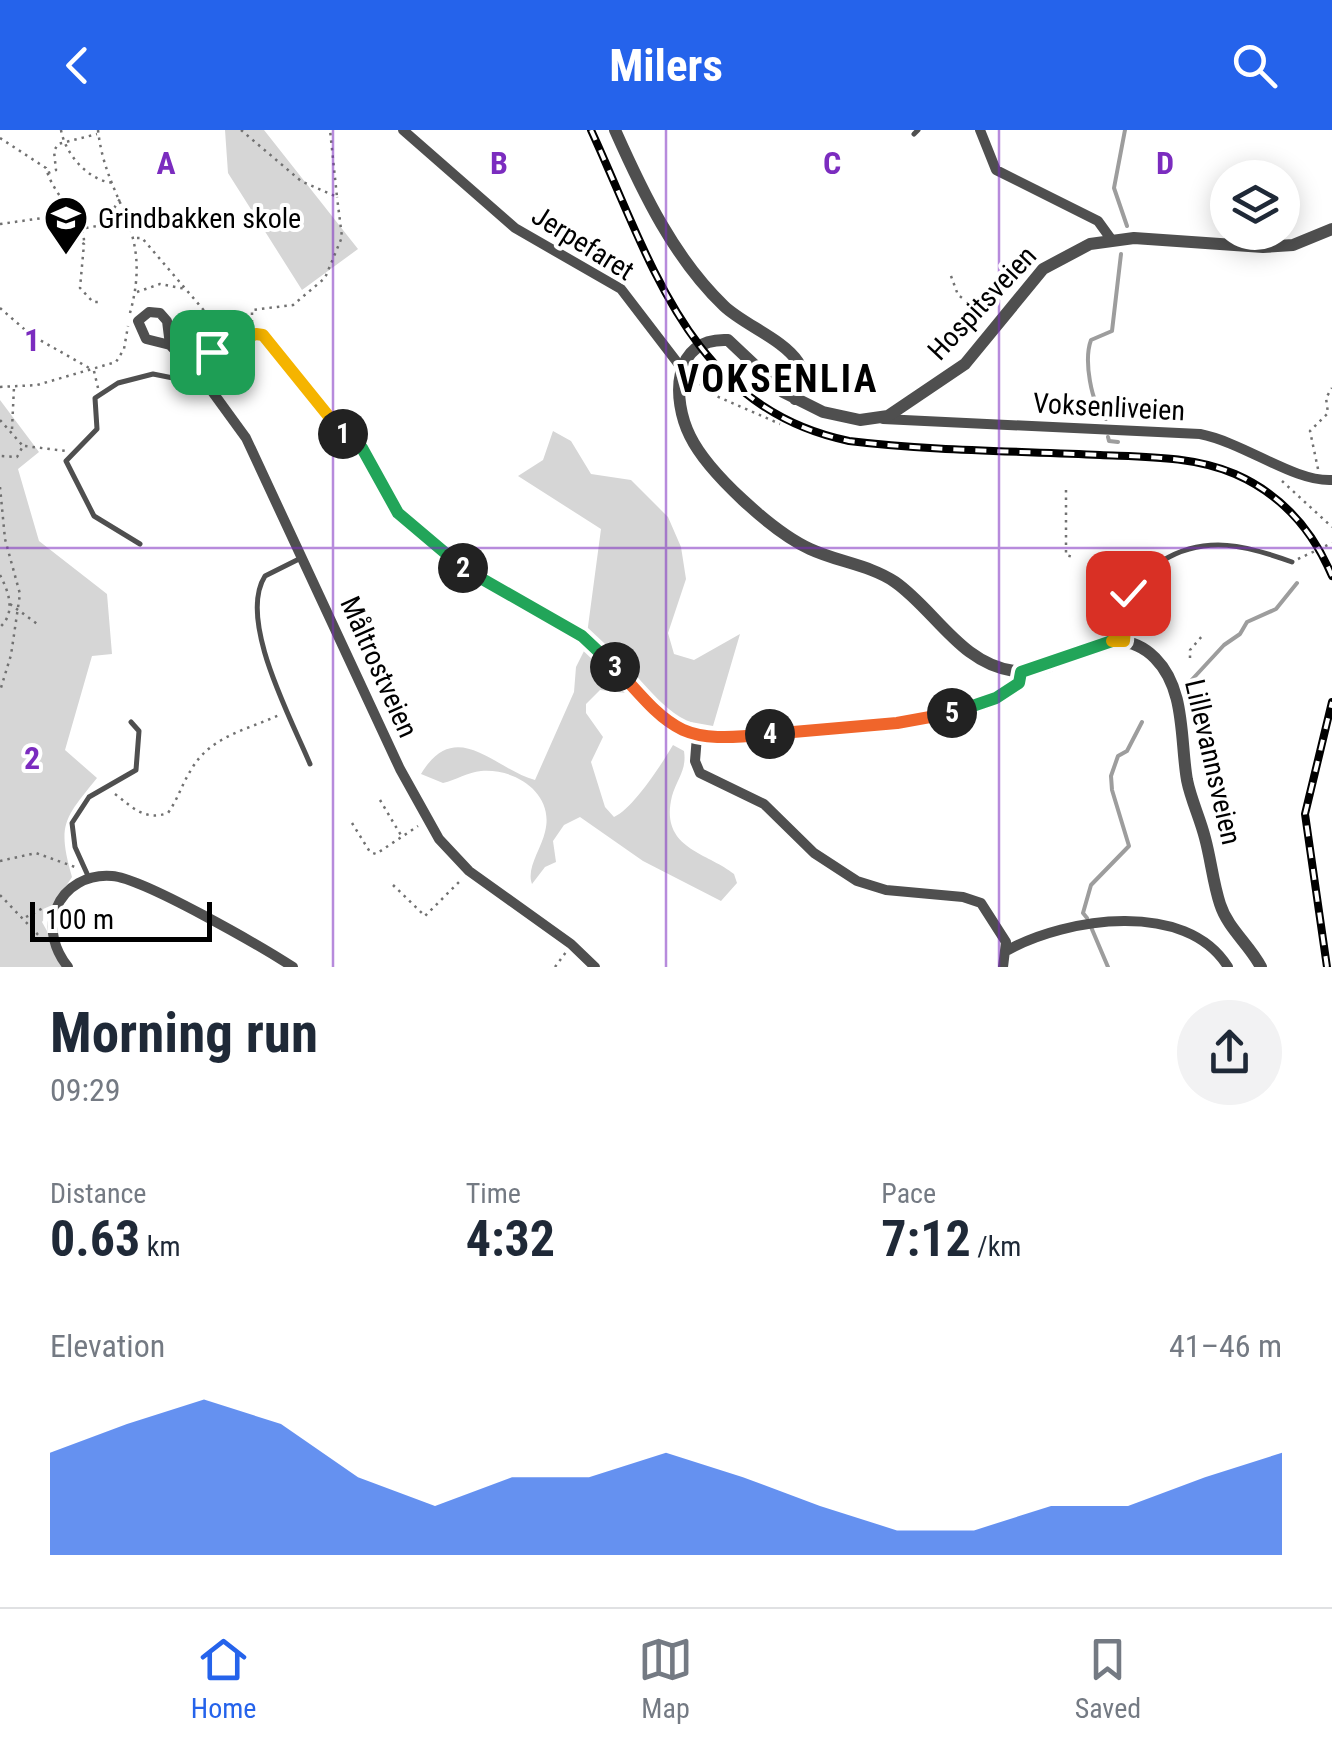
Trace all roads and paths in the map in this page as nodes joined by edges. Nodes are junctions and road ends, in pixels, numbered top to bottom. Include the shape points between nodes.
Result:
1 (61, 130) edge
2 (241, 130) edge
3 (330, 130) edge
4 (404, 130) edge
5 (615, 130) edge
6 (980, 130) edge
7 (98, 132) edge
8 (0, 138) edge
9 (63, 142) junction
10 (48, 174) junction
11 (115, 183) junction
12 (121, 198) junction
13 (337, 198) junction
14 (0, 224) edge
15 (104, 225) junction
16 (84, 229) junction
17 (1332, 229) edge
18 (110, 230) dead end
19 (136, 238) junction
20 (1111, 239) junction
21 (84, 244) junction
22 (951, 276) dead end
23 (186, 289) junction
24 (136, 293) junction
25 (100, 302) dead end
26 (0, 308) edge
27 (992, 319) dead end
28 (254, 333) junction
29 (170, 345) dead end
30 (193, 368) junction
31 (686, 369) junction
32 (92, 370) junction
33 (206, 383) junction
34 (14, 386) junction
35 (0, 387) edge
36 (1332, 388) edge
37 (100, 394) junction
38 (795, 399) junction
39 (874, 419) junction
40 (0, 420) edge
41 (780, 424) dead end
42 (12, 430) junction
43 (23, 446) junction
44 (362, 448) joint
45 (71, 452) junction
46 (0, 456) edge
47 (1288, 469) junction
48 (1319, 480) junction
49 (1332, 480) edge
50 (0, 486) edge
51 (1066, 490) dead end
52 (1332, 528) edge
53 (140, 544) dead end
54 (1332, 544) edge
55 (1073, 556) dead end
56 (304, 557) junction
57 (1292, 562) joint
58 (0, 575) edge
59 (10, 604) junction
60 (18, 612) junction
61 (40, 626) dead end
62 (0, 627) edge
63 (1204, 635) dead end
64 (1124, 641) junction
65 (1190, 658) dead end
66 (1021, 672) junction
67 (0, 691) edge
68 (288, 711) junction
69 (132, 722) dead end
70 (697, 736) junction
71 (310, 764) dead end
72 (106, 786) junction
73 (380, 800) dead end
74 (427, 821) junction
75 (352, 822) dead end
76 (403, 839) junction
77 (0, 860) edge
78 (469, 871) junction
79 (88, 874) junction
80 (394, 885) dead end
81 (0, 895) edge
82 (60, 902) junction
83 (24, 918) junction
84 (571, 944) junction
85 (57, 948) junction
86 (1008, 950) junction
87 (68, 967) edge
88 (293, 967) edge
89 (555, 967) edge
90 (594, 967) edge
91 (1002, 967) edge
92 (1228, 967) edge
93 (1261, 967) edge

1 - 9 path
2 - 13 path via 300,181
3 - 13 path
4 - 31 street, Jerpefaret via 515,228 621,290
5 - 38 street via 691,270 724,306 799,364
6 - 20 street via 996,170 1098,221
7 - 9 path
7 - 11 path
8 - 10 path via 42,163
9 - 10 path via 54,151 56,170
9 - 11 path via 93,176
10 - 16 path via 52,190
11 - 12 path
12 - 15 path
12 - 19 path
13 - 28 path via 342,237 325,278 293,304 252,310
14 - 21 path via 43,218
15 - 16 path
15 - 18 path
16 - 21 path
17 - 20 street, Hospitsveien via 1278,246
19 - 23 path
19 - 24 path
20 - 39 street, Hospitsveien via 1043,269 954,374 902,410
21 - 25 path via 80,288
22 - 27 path via 958,294
23 - 24 path via 160,284
23 - 28 path via 213,322
24 - 32 path via 124,349 116,362
26 - 32 path via 31,335
28 - 30 path
28 - 44 path via 263,335 350,442
29 - 30 street, Måltrostveien
30 - 33 street, Måltrostveien
31 - 38 street via 710,343 728,340
31 - 41 path via 708,392
31 - 66 street via 677,390 688,434 753,507 808,548 894,582 974,655
32 - 34 path
32 - 37 path
33 - 37 lane via 153,374
33 - 56 street, Måltrostveien via 246,438
34 - 35 path
34 - 42 path
36 - 48 path via 1328,413 1310,432
37 - 45 lane via 97,428
38 - 39 street via 845,418
39 - 47 street, Voksenliveien via 1200,434 1249,448
40 - 42 path
42 - 43 path
43 - 45 path
43 - 46 path via 18,457
44 - 70 street via 398,513 425,537 474,576 582,636 655,713
45 - 53 lane via 68,470 94,516
47 - 48 street, Voksenliveien
47 - 52 path via 1281,480
48 - 49 street, Voksenliveien
50 - 60 path
51 - 55 path via 1066,555
54 - 57 path
56 - 68 lane via 265,576 258,598 262,640
56 - 74 street, Måltrostveien
57 - 64 lane via 1233,544 1171,555 1128,593
58 - 59 path
59 - 60 path
59 - 62 path
60 - 61 path
60 - 67 path
63 - 65 path
64 - 66 street via 1103,642
64 - 93 street, Lillevannsveien via 1149,652 1170,677 1188,784 1220,906
66 - 70 street via 1007,693 930,718
68 - 71 lane
68 - 72 path via 208,750 168,813 139,814
69 - 72 lane via 140,730 138,766
70 - 86 street via 700,773 764,804 833,867 886,890 981,903
72 - 79 lane via 72,824
73 - 76 path
74 - 76 path
74 - 78 street, Måltrostveien
75 - 76 path via 370,852
77 - 79 path via 36,853
78 - 80 path via 427,916
78 - 84 street, Måltrostveien
79 - 82 street
79 - 88 street via 130,880
81 - 83 path
82 - 83 path
82 - 85 street via 52,922
83 - 85 path
84 - 89 path
84 - 90 street, Måltrostveien
85 - 87 street
86 - 91 street
86 - 92 street via 1089,924 1146,923 1189,936

